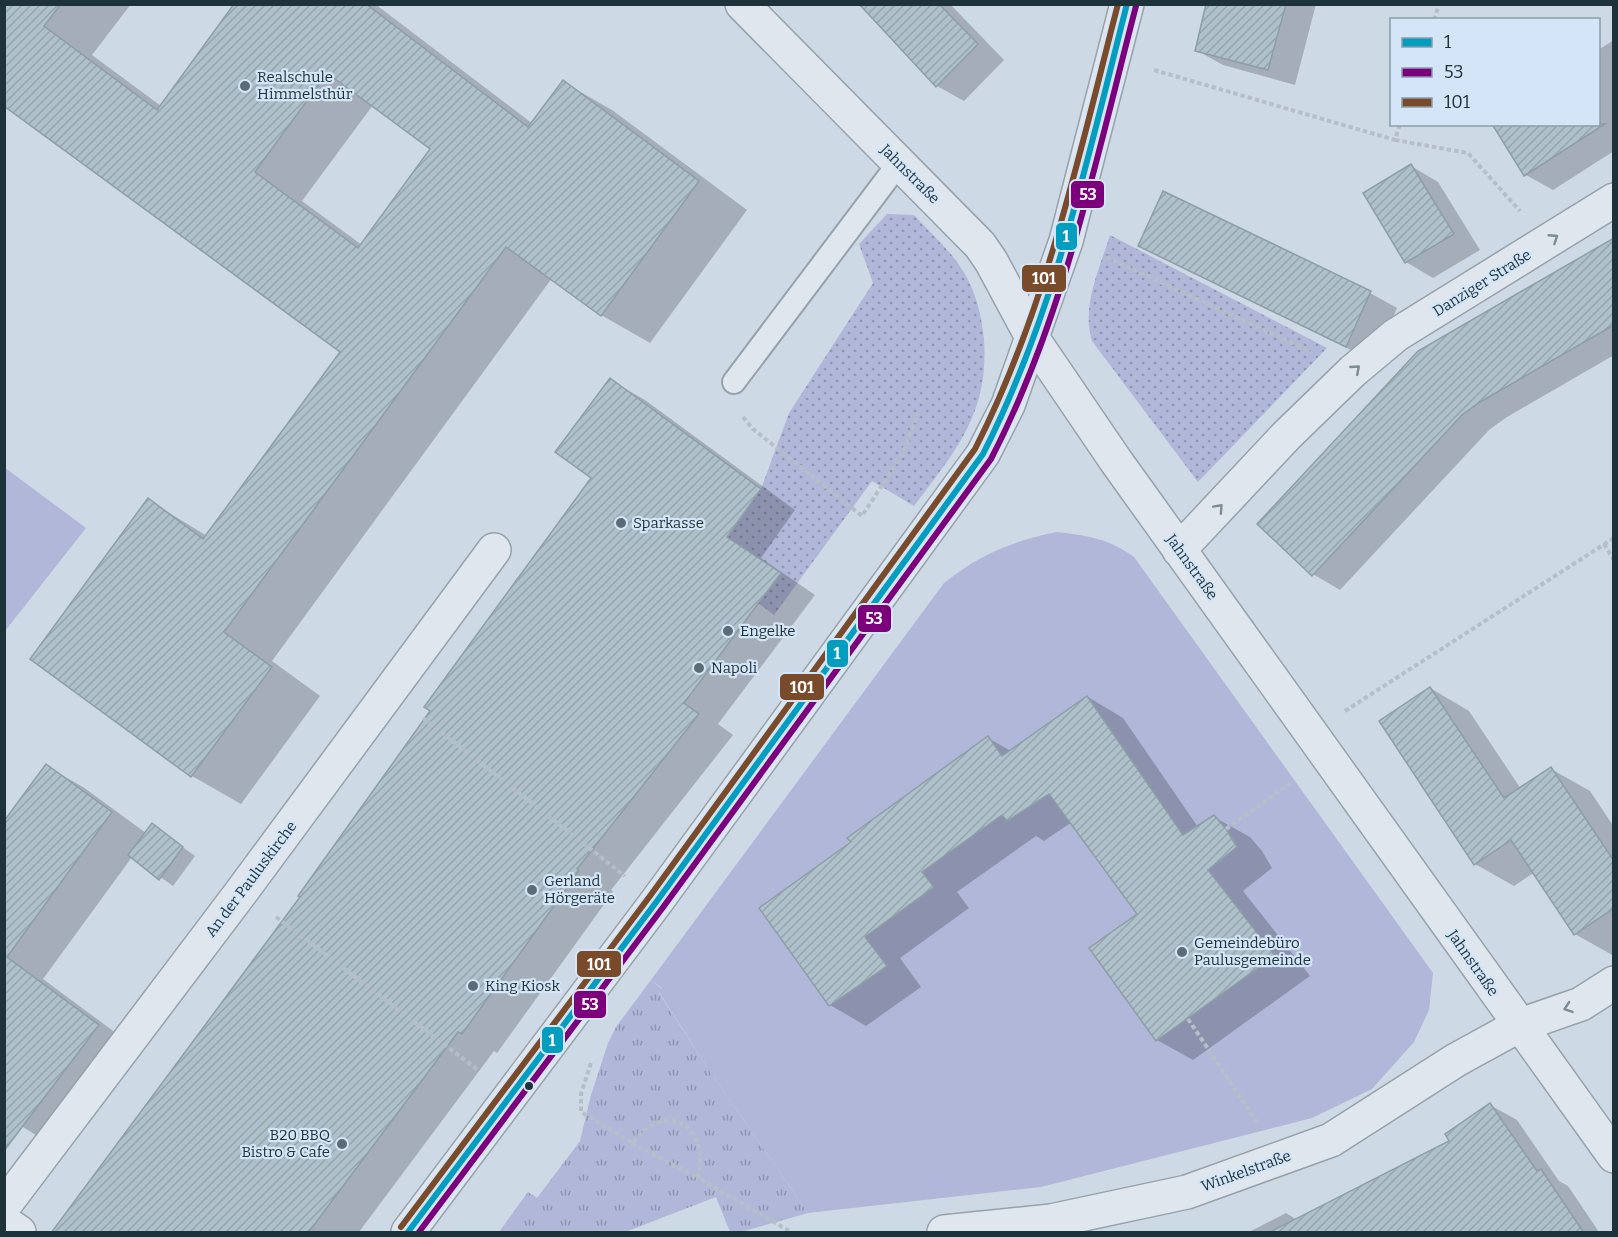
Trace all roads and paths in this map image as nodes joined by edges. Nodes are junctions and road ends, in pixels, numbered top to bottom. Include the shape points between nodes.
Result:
1 (742, 4) edge
2 (1127, 4) edge
3 (1113, 58) junction
4 (1399, 126) edge
5 (1395, 141) junction
6 (899, 163) junction
7 (1614, 200) edge
8 (1548, 242) junction
9 (1098, 253) dead end
10 (1033, 339) junction
11 (1353, 371) junction
12 (734, 382) joint
13 (918, 413) dead end
14 (1614, 538) edge
15 (1604, 544) junction
16 (494, 550) dead end
17 (1179, 550) junction
18 (1614, 560) edge
19 (389, 692) junction
20 (1320, 745) junction
21 (1226, 829) dead end
22 (242, 891) junction
23 (657, 901) junction
24 (1614, 983) edge
25 (1188, 1019) dead end
26 (1518, 1026) junction
27 (591, 1062) dead end
28 (511, 1095) junction
29 (632, 1143) junction
30 (1614, 1156) edge
31 (1281, 1158) junction
32 (698, 1178) junction
33 (4, 1206) edge
34 (4, 1222) edge
35 (19, 1233) edge
36 (408, 1233) edge
37 (791, 1233) edge
38 (944, 1233) edge

1 - 6 street, Jahnstraße
2 - 3 street
3 - 5 path
3 - 10 street via 1066,241
4 - 5 path
5 - 8 path via 1468,153
6 - 10 street, Jahnstraße via 980,245
6 - 12 lane
8 -> 7 street, Danziger Straße
11 -> 8 street, Danziger Straße via 1396,335
9 - 11 path
10 - 17 street, Jahnstraße
10 - 23 street via 1008,405 983,454
17 -> 11 street, Danziger Straße
12 - 13 path via 739,412 753,429 862,516 903,453
14 - 15 path
15 - 18 path
15 - 20 path
16 - 19 street, An der Pauluskirche
17 - 20 street, Jahnstraße
19 - 22 street, An der Pauluskirche
19 - 23 path
20 - 21 path
20 - 26 street, Jahnstraße
22 - 28 path
22 - 33 street, An der Pauluskirche
23 - 28 street
24 -> 26 street, Winkelstraße via 1581,1004
25 - 31 path
26 - 30 street, Jahnstraße
26 - 31 street, Winkelstraße via 1456,1060 1331,1140
27 - 29 path via 581,1112
28 - 36 street
29 - 32 path
29 - 32 path via 655,1123 678,1122 700,1144
31 - 38 street, Winkelstraße via 1186,1192 1051,1221
32 - 37 path
34 - 35 street

